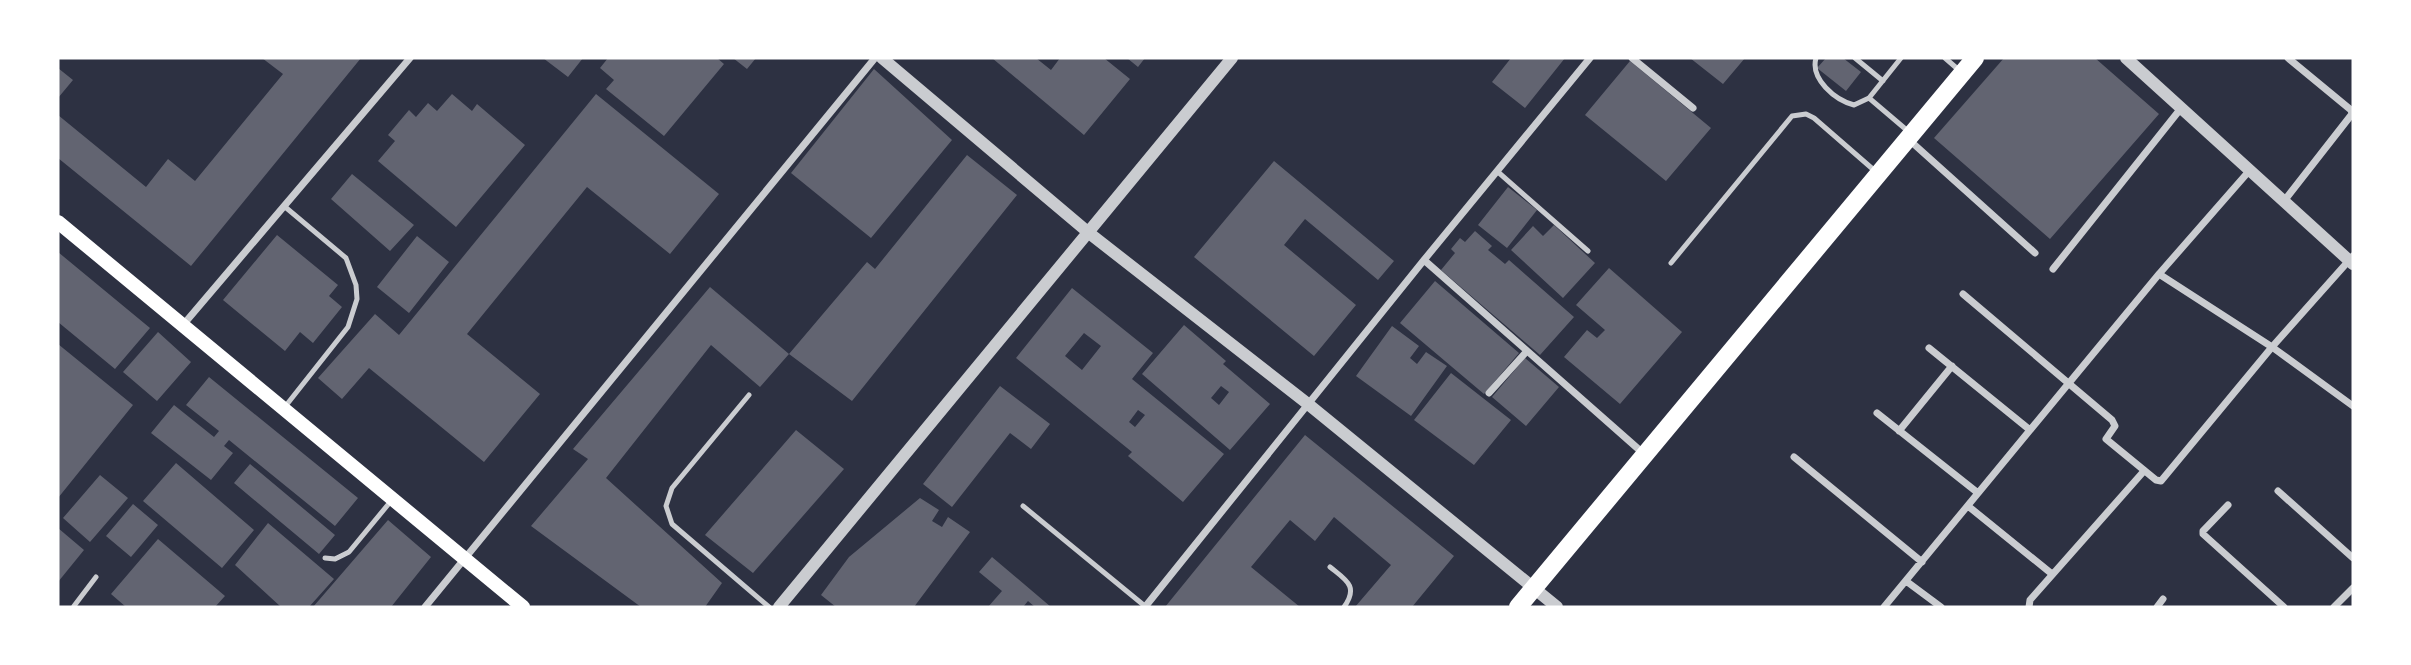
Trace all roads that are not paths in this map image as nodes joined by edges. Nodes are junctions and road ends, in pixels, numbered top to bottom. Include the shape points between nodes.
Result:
1 (410, 58) edge
2 (875, 58) edge
3 (881, 58) edge
4 (1233, 58) edge
5 (1590, 58) edge
6 (1632, 58) edge
7 (1816, 58) edge
8 (1855, 58) edge
9 (1901, 58) edge
10 (1945, 58) edge
11 (1975, 58) edge
12 (2126, 58) edge
13 (2288, 58) edge
14 (1962, 73) junction
15 (1882, 82) junction
16 (1869, 98) junction
17 (2182, 107) junction
18 (1693, 108) dead end
19 (1909, 136) junction
20 (2249, 170) junction
21 (1498, 172) junction
22 (1877, 173) junction
23 (2284, 201) junction
24 (284, 206) junction
25 (58, 222) edge
26 (1089, 233) junction
27 (1588, 251) dead end
28 (2035, 253) dead end
29 (1424, 260) junction
30 (2352, 260) edge
31 (1671, 263) dead end
32 (2053, 269) dead end
33 (2159, 274) junction
34 (1963, 294) dead end
35 (183, 326) junction
36 (2272, 347) junction
37 (1929, 348) dead end
38 (1527, 351) junction
39 (1952, 366) junction
40 (2068, 384) junction
41 (1489, 393) dead end
42 (749, 395) dead end
43 (1308, 404) junction
44 (2353, 406) edge
45 (284, 408) junction
46 (1877, 414) dead end
47 (2030, 430) junction
48 (1899, 431) junction
49 (1645, 454) junction
50 (1794, 457) dead end
51 (2144, 471) junction
52 (2278, 491) dead end
53 (1978, 494) junction
54 (393, 498) junction
55 (2228, 505) dead end
56 (1023, 506) dead end
57 (1968, 506) junction
58 (325, 558) dead end
59 (2353, 558) edge
60 (466, 559) junction
61 (1922, 562) junction
62 (1330, 567) dead end
63 (2052, 574) junction
64 (96, 577) dead end
65 (1906, 581) junction
66 (1534, 588) junction
67 (2353, 588) edge
68 (2163, 599) dead end
69 (65, 607) edge
70 (75, 607) edge
71 (425, 607) edge
72 (523, 607) edge
73 (769, 607) edge
74 (779, 607) edge
75 (1146, 607) edge
76 (1344, 607) edge
77 (1518, 607) edge
78 (1557, 607) edge
79 (1884, 607) edge
80 (1941, 607) edge
81 (2029, 607) edge
82 (2157, 607) edge
83 (2284, 607) edge
84 (2334, 607) edge

1 - 24 street
2 - 60 street
3 - 26 street
4 - 26 street
5 - 21 street
6 - 18 street
7 - 16 lane via 1820,82 1846,103 1861,104
8 - 15 lane
9 - 15 lane
10 - 14 lane
11 - 14 main road
12 - 17 street
13 - 23 street via 2352,114
14 - 19 main road
15 - 16 lane
16 - 19 lane
17 - 20 street
17 - 32 street
19 - 22 main road
19 - 28 street
20 - 23 street
20 - 33 street
21 - 27 lane
21 - 29 street
22 - 31 lane via 1814,118 1792,116
22 - 49 main road
23 - 30 street
24 - 35 street
24 - 45 lane via 346,258 357,299 348,327
25 - 35 main road
26 - 43 street
26 - 74 street
29 - 38 street
29 - 43 street
30 - 36 street
33 - 36 street
33 - 40 street
34 - 40 street
35 - 45 main road
36 - 44 street
36 - 51 street via 2166,477 2156,480
37 - 39 street
38 - 41 street
38 - 49 street
39 - 47 street
39 - 48 street
40 - 47 street
40 - 51 street via 2112,420 2115,426 2106,439
42 - 73 lane via 673,488 666,506 672,524
43 - 66 street
43 - 75 street
45 - 54 main road
46 - 48 street
47 - 53 street
48 - 53 street
49 - 66 main road
50 - 61 street
51 - 63 street
52 - 59 street
53 - 57 street
54 - 58 lane via 349,552
54 - 60 main road
55 - 83 street via 2203,534
56 - 75 lane
57 - 61 street
57 - 63 street
60 - 71 street
60 - 72 main road
61 - 65 street
62 - 76 lane via 1349,583 1351,597
63 - 81 street
64 - 70 lane
65 - 79 street
65 - 80 street
66 - 77 main road
66 - 78 street
67 - 84 street
68 - 82 street
69 - 70 lane

